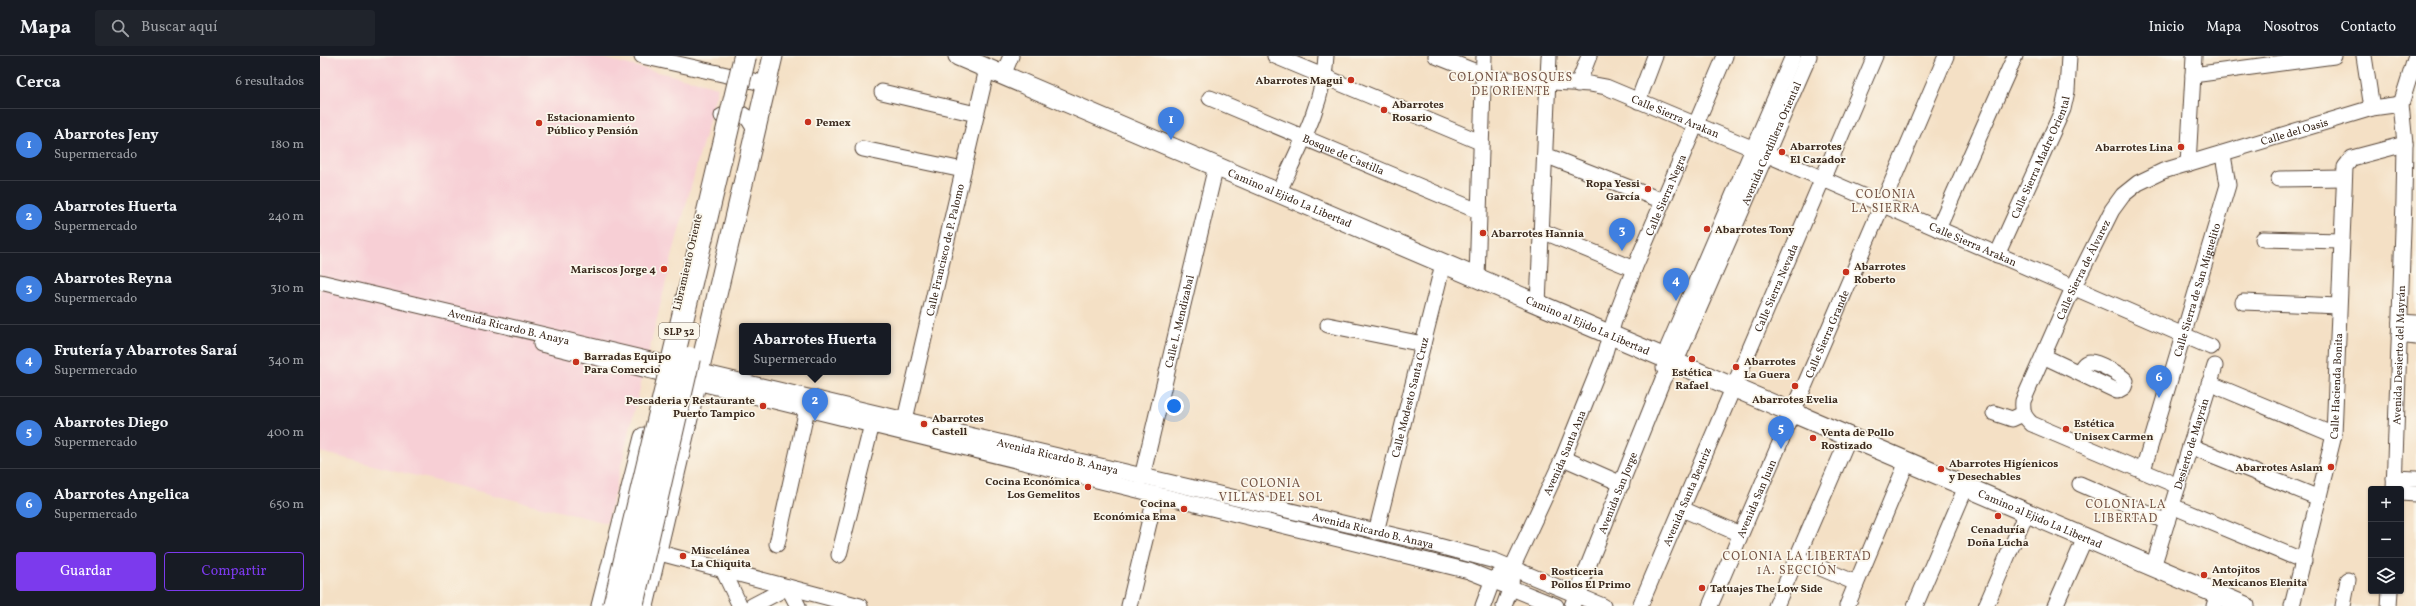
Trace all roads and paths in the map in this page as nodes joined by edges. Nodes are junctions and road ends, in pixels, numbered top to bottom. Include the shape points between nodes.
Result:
1 (642, 56) edge
2 (735, 56) edge
3 (745, 56) edge
4 (758, 56) edge
5 (773, 56) edge
6 (958, 56) edge
7 (1011, 56) edge
8 (1275, 56) edge
9 (1326, 56) edge
10 (1436, 56) edge
11 (1484, 56) edge
12 (1549, 56) edge
13 (1589, 56) edge
14 (1655, 56) edge
15 (1725, 56) edge
16 (1793, 56) edge
17 (1809, 56) edge
18 (1875, 56) edge
19 (1946, 56) edge
20 (2015, 56) edge
21 (2069, 56) edge
22 (2194, 56) edge
23 (2334, 56) edge
24 (2364, 56) edge
25 (2415, 63) edge
26 (995, 72) junction
27 (2193, 75) junction
28 (1483, 76) junction
29 (730, 77) junction
30 (1325, 78) junction
31 (1548, 83) junction
32 (766, 84) junction
33 (1578, 84) junction
34 (882, 92) dead end
35 (1210, 98) dead end
36 (1638, 101) junction
37 (2401, 104) junction
38 (2372, 108) junction
39 (976, 114) junction
40 (722, 117) junction
41 (1696, 124) junction
42 (755, 131) junction
43 (1304, 138) junction
44 (1480, 142) junction
45 (2405, 144) junction
46 (863, 149) dead end
47 (1754, 149) junction
48 (1767, 155) junction
49 (2223, 155) junction
50 (1544, 156) junction
51 (2188, 164) junction
52 (1216, 166) junction
53 (963, 170) junction
54 (2344, 178) junction
55 (1822, 179) junction
56 (2279, 179) dead end
57 (1278, 193) junction
58 (2410, 200) edge
59 (1663, 201) junction
60 (1881, 205) junction
61 (1478, 211) junction
62 (1938, 229) junction
63 (1542, 231) junction
64 (2263, 239) dead end
65 (2341, 241) junction
66 (1997, 255) junction
67 (1444, 264) junction
68 (1634, 269) junction
69 (1477, 278) junction
70 (320, 282) edge
71 (2073, 288) junction
72 (320, 292) edge
73 (2243, 302) dead end
74 (677, 304) junction
75 (1538, 304) junction
76 (2338, 306) junction
77 (713, 313) junction
78 (2416, 323) edge
79 (1328, 325) dead end
80 (2399, 329) junction
81 (1610, 335) junction
82 (2183, 336) junction
83 (2416, 337) edge
84 (1423, 344) junction
85 (2211, 347) dead end
86 (2043, 356) junction
87 (1669, 360) junction
88 (2215, 366) dead end
89 (662, 368) junction
90 (2079, 372) dead end
91 (697, 376) junction
92 (2209, 384) junction
93 (1732, 387) junction
94 (807, 409) junction
95 (1793, 413) junction
96 (1994, 413) dead end
97 (2023, 414) junction
98 (872, 424) junction
99 (904, 425) junction
100 (645, 432) junction
101 (2334, 435) junction
102 (1849, 437) junction
103 (683, 443) junction
104 (2190, 446) junction
105 (1017, 453) junction
106 (1563, 458) junction
107 (1907, 462) junction
108 (2143, 470) junction
109 (1142, 477) junction
110 (2416, 479) edge
111 (1622, 484) junction
112 (2080, 484) dead end
113 (2394, 484) edge
114 (2178, 486) junction
115 (1966, 487) junction
116 (2404, 493) edge
117 (1156, 494) junction
118 (2416, 494) edge
119 (2319, 498) junction
120 (2172, 506) junction
121 (1682, 509) junction
122 (2026, 512) junction
123 (2167, 522) junction
124 (1376, 532) junction
125 (1740, 534) junction
126 (2085, 538) junction
127 (777, 544) dead end
128 (656, 552) junction
129 (839, 555) dead end
130 (1797, 558) junction
131 (2304, 561) junction
132 (2153, 567) junction
133 (1512, 568) junction
134 (724, 572) junction
135 (1493, 579) junction
136 (2348, 580) dead end
137 (1856, 583) junction
138 (788, 587) junction
139 (1511, 587) junction
140 (2390, 594) edge
141 (1574, 600) edge
142 (2216, 600) edge
143 (601, 606) edge
144 (614, 606) edge
145 (632, 606) edge
146 (644, 606) edge
147 (740, 606) edge
148 (752, 606) edge
149 (798, 606) edge
150 (860, 606) edge
151 (1129, 606) edge
152 (1483, 606) edge
153 (1504, 606) edge
154 (1556, 606) edge
155 (1603, 606) edge
156 (1640, 606) edge
157 (1710, 606) edge
158 (1776, 606) edge
159 (1847, 606) edge
160 (1915, 606) edge
161 (1986, 606) edge
162 (2055, 606) edge
163 (2245, 606) edge
164 (2292, 606) edge
165 (2343, 606) edge
166 (2389, 606) edge

1 - 29 street
2 - 29 main road, Libramiento Oriente
3 - 144 highway, Libramiento Oriente / SLP 32, bridge
4 - 145 highway, SLP 32, bridge
5 - 32 main road
6 - 26 main road, Camino al Ejido La Libertad
7 - 26 street, Calle Francisco de P. Palomo
8 - 30 street
9 - 30 street
10 - 28 street, Calle Sierra Arakan
11 - 28 street
12 - 31 street
13 - 33 street
14 - 36 street
15 - 41 street, Calle Sierra Negra
16 - 47 street, Avenida Cordillera Oriental
17 - 48 street, Avenida Cordillera Oriental
18 - 55 street, Calle Sierra Nevada
19 - 60 street, Calle Sierra Grande
20 - 62 street
21 - 66 street, Calle Sierra Madre Oriental via 2063,109
22 - 27 street
23 - 27 street
24 - 38 street
25 - 37 street, Avenida Desierto del Mayrán
26 - 39 street, Calle Francisco de P. Palomo
26 - 52 main road, Camino al Ejido La Libertad
27 - 51 street
28 - 31 street, Calle Sierra Arakan via 1506,82
28 - 44 street
29 - 32 street
29 - 40 main road, Libramiento Oriente
30 - 43 street
30 - 44 street
31 - 33 street, Calle Sierra Arakan
31 - 50 street
32 - 42 main road
33 - 36 street, Calle Sierra Arakan via 1598,85
34 - 39 street
35 - 43 street, Bosque de Castilla
36 - 41 street, Calle Sierra Arakan
37 - 38 street, Calle del Oasis
37 - 45 street, Avenida Desierto del Mayrán
38 - 49 street, Calle del Oasis
39 - 53 street, Calle Francisco de P. Palomo
40 - 42 street via 731,113 745,115 750,119
40 - 74 main road, Libramiento Oriente
41 - 47 street, Calle Sierra Arakan
41 - 59 street, Calle Sierra Negra
42 - 77 main road
43 - 57 street
43 - 61 street, Bosque de Castilla
44 - 61 street
45 - 54 street, Calle Hacienda Bonita via 2347,161
45 - 58 street, Avenida Desierto del Mayrán
46 - 53 street
47 - 48 street, Calle Sierra Arakan
47 - 87 street, Avenida Cordillera Oriental
48 - 55 street, Calle Sierra Arakan
48 - 87 street, Avenida Cordillera Oriental
49 - 51 street, Calle del Oasis
49 - 82 street, Calle Sierra de San Miguelito via 2228,185
50 - 59 street
50 - 63 street
51 - 71 street, Calle Sierra de Álvarez via 2163,171 2138,183 2123,195 2112,210
52 - 57 main road, Camino al Ejido La Libertad
52 - 109 street, Calle L. Mendizabal
53 - 99 street, Calle Francisco de P. Palomo
54 - 56 street
54 - 65 street, Calle Hacienda Bonita
55 - 60 street, Calle Sierra Arakan
55 - 93 street, Calle Sierra Nevada
57 - 67 main road, Camino al Ejido La Libertad
58 - 80 street, Avenida Desierto del Mayrán
59 - 68 street, Calle Sierra Negra
60 - 62 street, Calle Sierra Arakan
60 - 95 street, Calle Sierra Grande
61 - 69 street
62 - 66 street, Calle Sierra Arakan
63 - 68 street
63 - 75 street
64 - 65 street
65 - 76 street, Calle Hacienda Bonita
66 - 71 street, Calle Sierra Arakan
67 - 69 main road, Camino al Ejido La Libertad
67 - 84 street, Calle Modesto Santa Cruz
68 - 81 street, Calle Sierra Negra
69 - 75 main road, Camino al Ejido La Libertad
70 - 89 street, Avenida Ricardo B. Anaya
71 - 82 street, Calle Sierra Arakan
71 - 86 street, Calle Sierra de Álvarez
72 - 89 street, Avenida Ricardo B. Anaya
73 - 76 street
74 - 77 main road via 678,315 693,326 706,323
74 - 89 main road, Libramiento Oriente
75 - 81 main road, Camino al Ejido La Libertad
76 - 101 street, Calle Hacienda Bonita
77 - 91 main road
78 - 80 street
79 - 84 street
80 - 83 street
80 - 113 street, Avenida Desierto del Mayrán
81 - 87 main road, Camino al Ejido La Libertad
81 - 106 street, Avenida Santa Ana
82 - 85 street, Calle Sierra Arakan
82 - 108 street, Calle Sierra de San Miguelito
84 - 124 street, Calle Modesto Santa Cruz
86 - 90 street
86 - 97 street, Calle Sierra de Álvarez via 2023,401
87 - 93 main road, Camino al Ejido La Libertad
87 - 111 street, Avenida San Jorge
88 - 92 street, Desierto de Mayrán
89 - 91 street, Avenida Ricardo B. Anaya
89 - 100 main road, Libramiento Oriente
91 - 94 street, Avenida Ricardo B. Anaya
91 - 99 street, Avenida Ricardo B. Anaya
91 - 103 main road
92 - 101 street
92 - 104 street, Desierto de Mayrán
93 - 95 main road, Camino al Ejido La Libertad
93 - 121 street, Avenida Santa Beatriz
94 - 98 street, Avenida Ricardo B. Anaya
94 - 127 street
95 - 102 main road, Camino al Ejido La Libertad
95 - 125 street, Avenida San Juan
96 - 97 street via 2012,419
97 - 108 street via 2032,424
98 - 99 street, Avenida Ricardo B. Anaya
98 - 129 street
99 - 105 street, Avenida Ricardo B. Anaya
100 - 103 main road via 657,418 670,417 680,424 684,436
100 - 143 main road, Libramiento Oriente
101 - 119 street, Calle Hacienda Bonita
102 - 107 main road, Camino al Ejido La Libertad
102 - 130 street
103 - 128 main road
104 - 114 street, Desierto de Mayrán
104 - 119 street
105 - 109 street, Avenida Ricardo B. Anaya
105 - 117 street, Avenida Ricardo B. Anaya
106 - 111 street
106 - 133 street, Avenida Santa Ana
107 - 115 main road, Camino al Ejido La Libertad
107 - 137 street
108 - 114 street
109 - 124 street, Avenida Ricardo B. Anaya
110 - 113 street
111 - 141 street, Avenida San Jorge
112 - 123 street
114 - 120 street, Desierto de Mayrán
115 - 122 main road, Camino al Ejido La Libertad
115 - 160 street
116 - 118 street
117 - 135 street, Avenida Ricardo B. Anaya
117 - 151 street
119 - 131 street, Calle Hacienda Bonita
120 - 123 street, Desierto de Mayrán
120 - 131 street
121 - 125 street
121 - 156 street, Avenida Santa Beatriz
122 - 126 main road, Camino al Ejido La Libertad
122 - 161 street
123 - 132 street, Desierto de Mayrán
124 - 133 street, Avenida Ricardo B. Anaya via 1481,557
125 - 157 street, Avenida San Juan
126 - 132 main road, Camino al Ejido La Libertad
126 - 162 street
128 - 134 street
128 - 146 main road
130 - 137 street
130 - 158 street
131 - 164 street, Calle Hacienda Bonita
132 - 142 main road, Camino al Ejido La Libertad
133 - 135 street
133 - 139 street, Avenida Santa Ana
133 - 141 street, Avenida Ricardo B. Anaya
134 - 138 street
134 - 147 street
135 - 139 street, Avenida Ricardo B. Anaya
135 - 152 street
136 - 165 street
137 - 159 street
138 - 148 street
138 - 149 street
138 - 150 street
139 - 153 street, Avenida Santa Ana
139 - 154 street, Avenida Ricardo B. Anaya
140 - 166 street
141 - 155 street, Avenida Ricardo B. Anaya
142 - 163 main road, Camino al Ejido La Libertad

